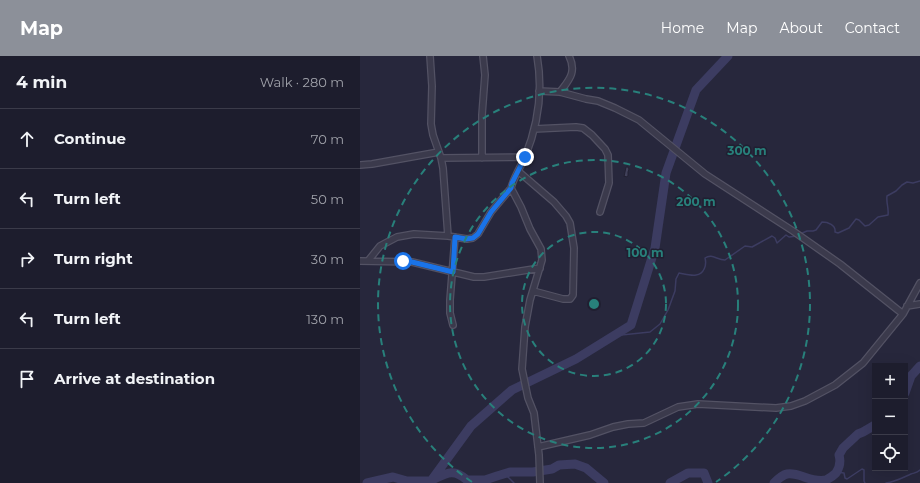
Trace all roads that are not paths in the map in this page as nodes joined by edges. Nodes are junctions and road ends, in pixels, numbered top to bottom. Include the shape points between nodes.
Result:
1 (430, 56) edge
2 (483, 56) edge
3 (537, 56) edge
4 (569, 56) edge
5 (539, 91) junction
6 (560, 92) junction
7 (534, 129) junction
8 (439, 152) junction
9 (525, 157) junction
10 (441, 158) junction
11 (482, 158) junction
12 (360, 165) edge
13 (518, 171) junction
14 (511, 188) junction
15 (600, 212) dead end
16 (448, 236) junction
17 (455, 237) junction
18 (360, 261) edge
19 (368, 261) junction
20 (540, 268) junction
21 (453, 272) junction
22 (920, 283) edge
23 (533, 291) junction
24 (920, 304) edge
25 (907, 306) junction
26 (903, 314) junction
27 (453, 325) dead end
28 (538, 447) junction
29 (540, 483) edge

1 - 8 street via 431,124
2 - 11 street via 485,75
3 - 5 street
4 - 6 street via 572,72
5 - 6 street
5 - 7 street
6 - 26 street via 598,101 639,120 705,174 805,239
7 - 9 street
7 - 15 street via 583,128 605,149 608,155 609,183
8 - 10 street
8 - 12 street
9 - 11 street
9 - 13 street
10 - 11 street
10 - 16 street
13 - 14 street
13 - 23 street via 554,202 566,216 570,222 574,248 573,295 570,299
14 - 17 street via 491,212 478,234 466,239
14 - 20 street via 541,249
16 - 17 street
16 - 19 street via 414,234 397,237 380,246
17 - 21 street
18 - 19 street
19 - 21 street via 412,262
20 - 21 street via 484,277
20 - 23 street
21 - 27 street via 450,313
22 - 25 street
23 - 28 street via 525,327 522,369 534,413
24 - 25 street
25 - 26 street
26 - 28 street via 863,363 835,385 805,401 776,408 686,405 644,423 613,427
28 - 29 street

